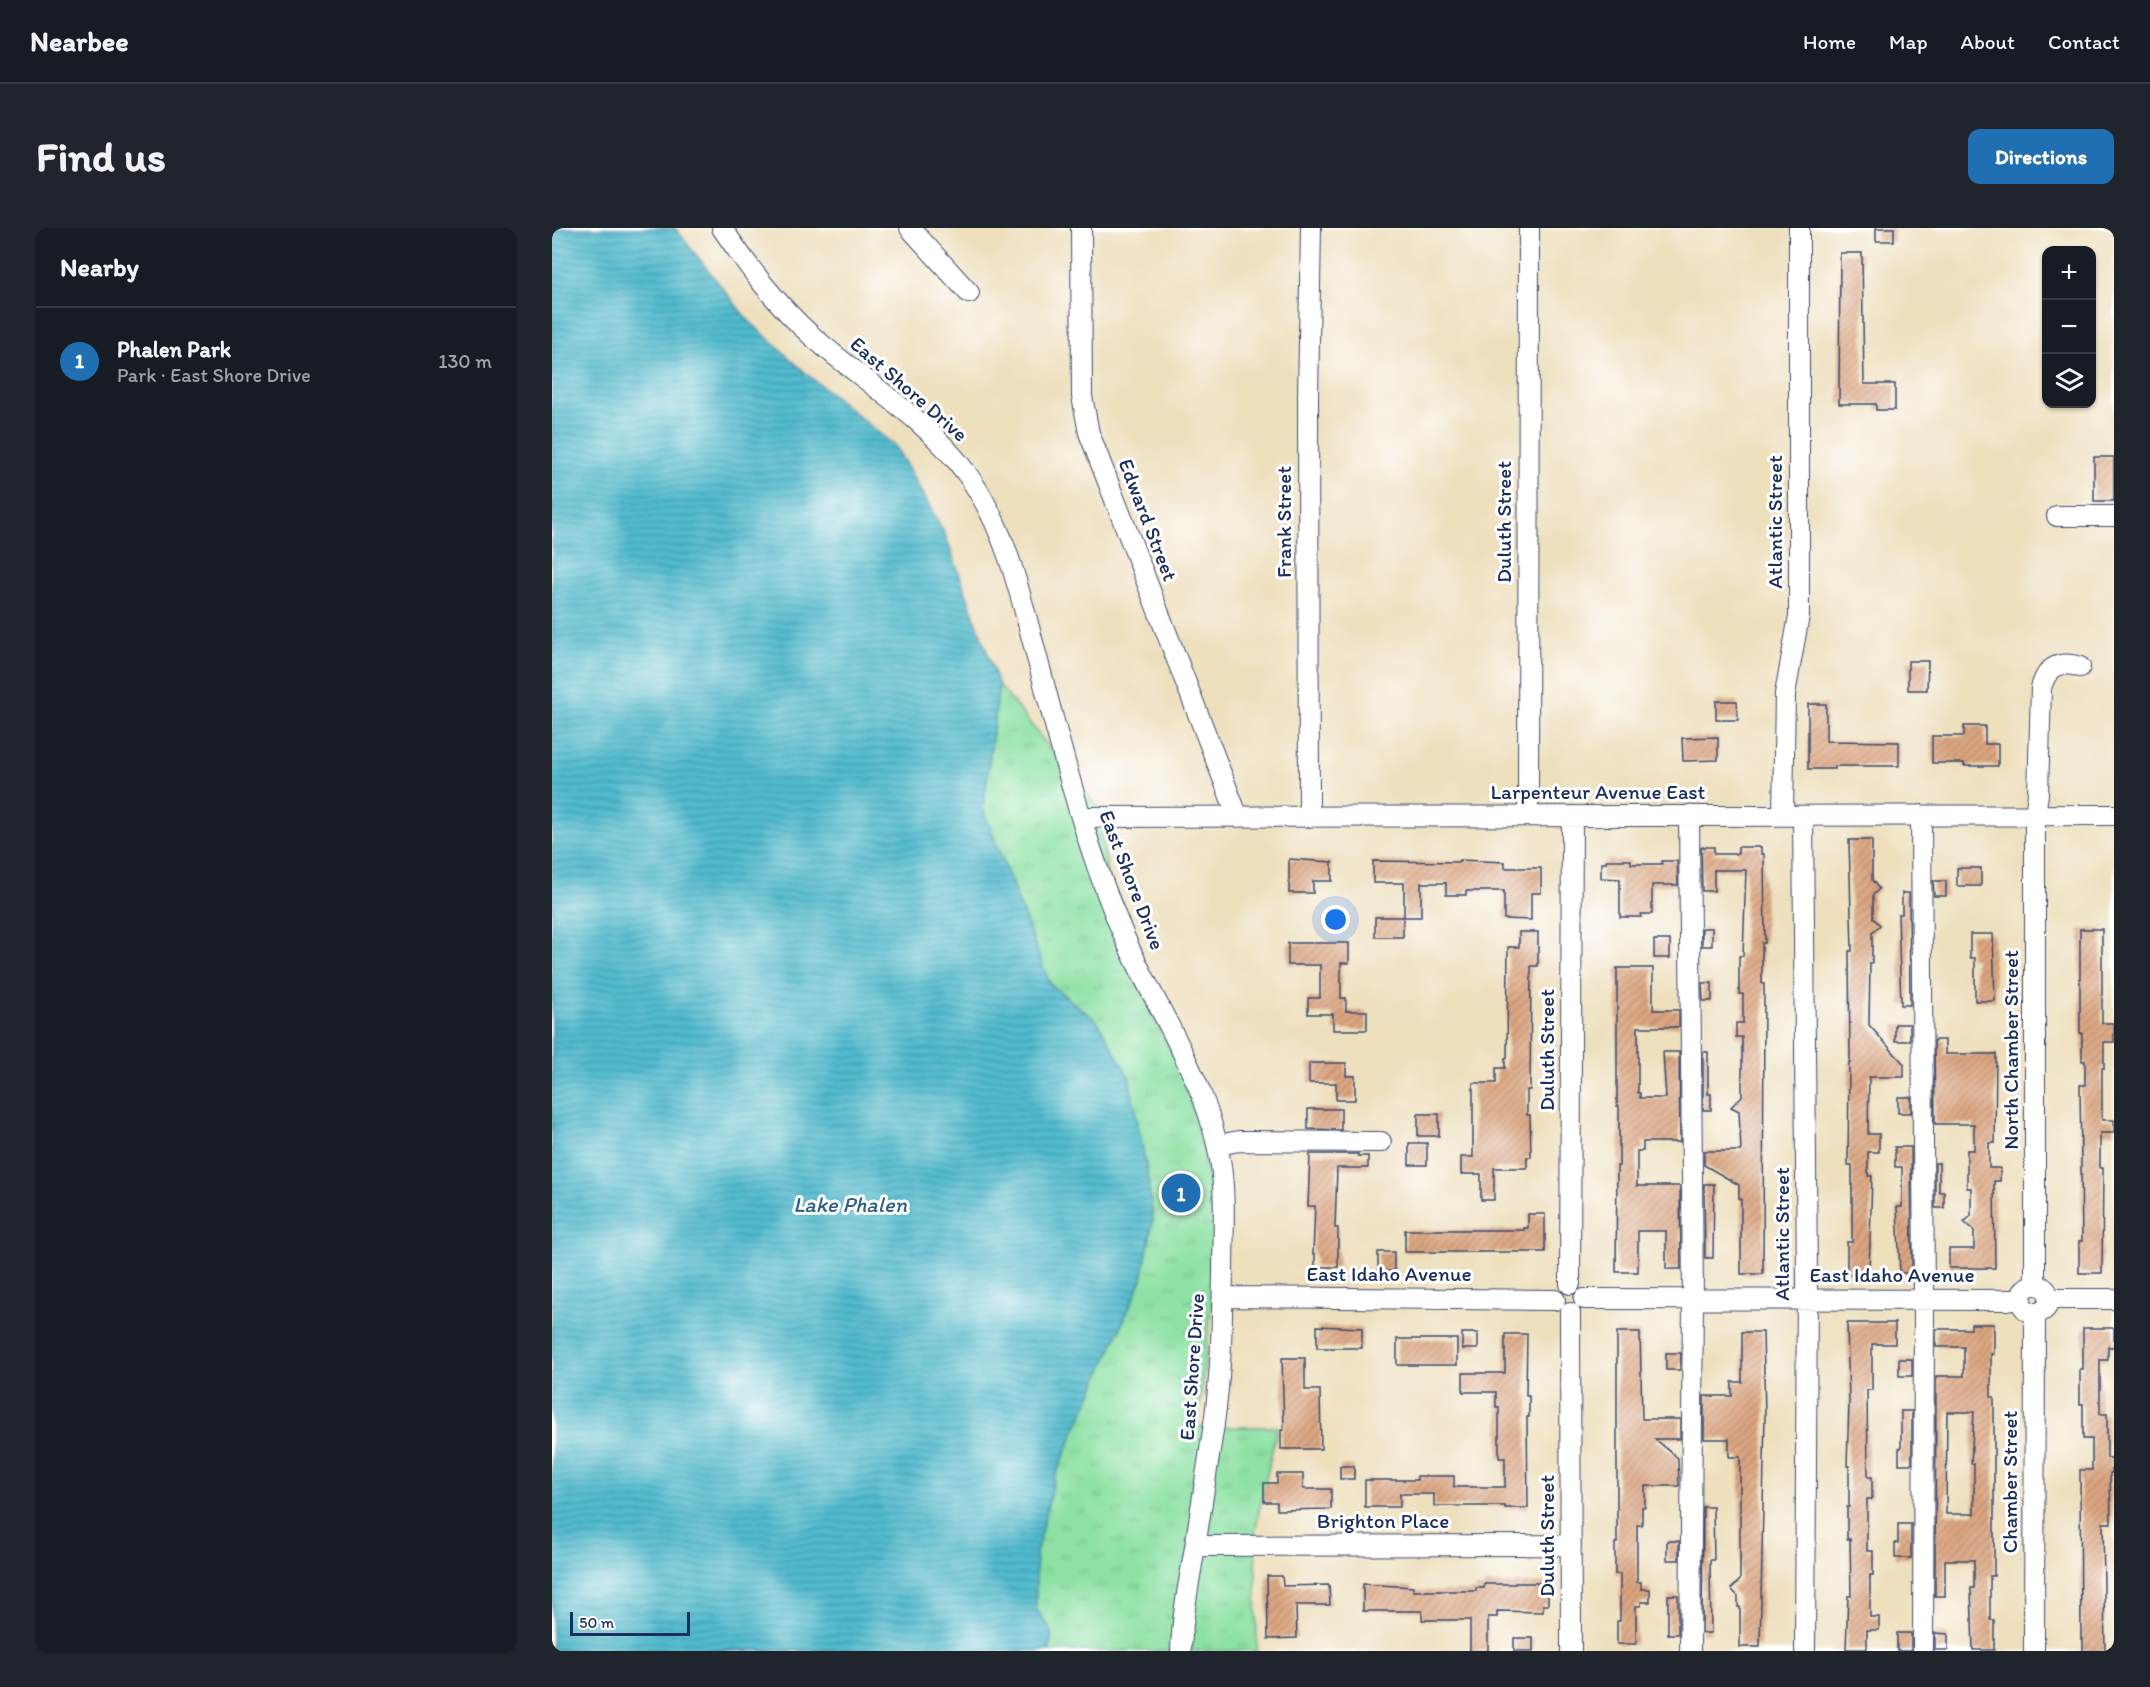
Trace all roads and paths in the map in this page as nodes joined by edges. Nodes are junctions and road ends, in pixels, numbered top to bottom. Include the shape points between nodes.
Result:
1 (722, 228) edge
2 (910, 228) edge
3 (1081, 228) edge
4 (1311, 228) edge
5 (1529, 228) edge
6 (1799, 228) edge
7 (969, 293) dead end
8 (2057, 516) dead end
9 (2114, 516) edge
10 (2080, 667) dead end
11 (1689, 815) junction
12 (1783, 815) junction
13 (1921, 815) junction
14 (2035, 815) junction
15 (2114, 815) edge
16 (1528, 816) junction
17 (1572, 816) junction
18 (1803, 816) junction
19 (1082, 817) junction
20 (1238, 817) junction
21 (1309, 817) junction
22 (1381, 1142) dead end
23 (1218, 1145) junction
24 (1570, 1284) junction
25 (2035, 1285) junction
26 (1223, 1298) junction
27 (1693, 1299) junction
28 (1807, 1299) junction
29 (1924, 1299) junction
30 (2049, 1299) junction
31 (2114, 1299) edge
32 (1555, 1300) junction
33 (1577, 1306) junction
34 (2027, 1306) junction
35 (1571, 1545) junction
36 (1195, 1546) junction
37 (1181, 1651) edge
38 (1571, 1651) edge
39 (1690, 1651) edge
40 (1805, 1651) edge
41 (1923, 1651) edge
42 (2034, 1651) edge

1 - 19 street, East Shore Drive via 763,286 788,313 925,429 965,471 979,492 1014,570
2 - 7 street
3 - 20 street, Edward Street via 1082,396 1089,433
4 - 21 street, Frank Street
5 - 16 street, Duluth Street
6 - 12 street, Atlantic Street via 1799,616 1785,694
8 - 9 street
10 - 14 street, North Chamber Street via 2061,665 2044,676
11 - 12 street, Larpenteur Avenue East
11 - 17 street, Larpenteur Avenue East
11 - 27 street
12 - 18 street, Larpenteur Avenue East
13 - 14 street, Larpenteur Avenue East
13 - 18 street, Larpenteur Avenue East
13 - 29 street
14 - 15 street, Larpenteur Avenue East
14 - 25 street, North Chamber Street
16 - 17 street, Larpenteur Avenue East
16 - 21 street, Larpenteur Avenue East
17 - 24 street, Duluth Street
18 - 28 street, Atlantic Street
19 - 20 street, Larpenteur Avenue East
19 - 23 street, East Shore Drive via 1127,942 1197,1084
20 - 21 street, Larpenteur Avenue East
22 - 23 street via 1239,1141
23 - 26 street, East Shore Drive via 1223,1186
24 - 32 street via 1558,1290
24 - 33 street via 1581,1290
25 - 30 street via 2043,1288
25 - 34 street via 2026,1288
26 - 32 street, East Idaho Avenue
26 - 36 street, East Shore Drive via 1218,1389
27 - 28 street, East Idaho Avenue
27 - 33 street, East Idaho Avenue
27 - 39 street
28 - 29 street, East Idaho Avenue
28 - 40 street, Atlantic Street
29 - 34 street, East Idaho Avenue
29 - 41 street
30 - 31 street
30 - 34 street via 2046,1308
32 - 33 street via 1558,1308
33 - 35 street, Duluth Street
34 - 42 street, Chamber Street
35 - 36 street, Brighton Place
35 - 38 street, Duluth Street
36 - 37 street, East Shore Drive

